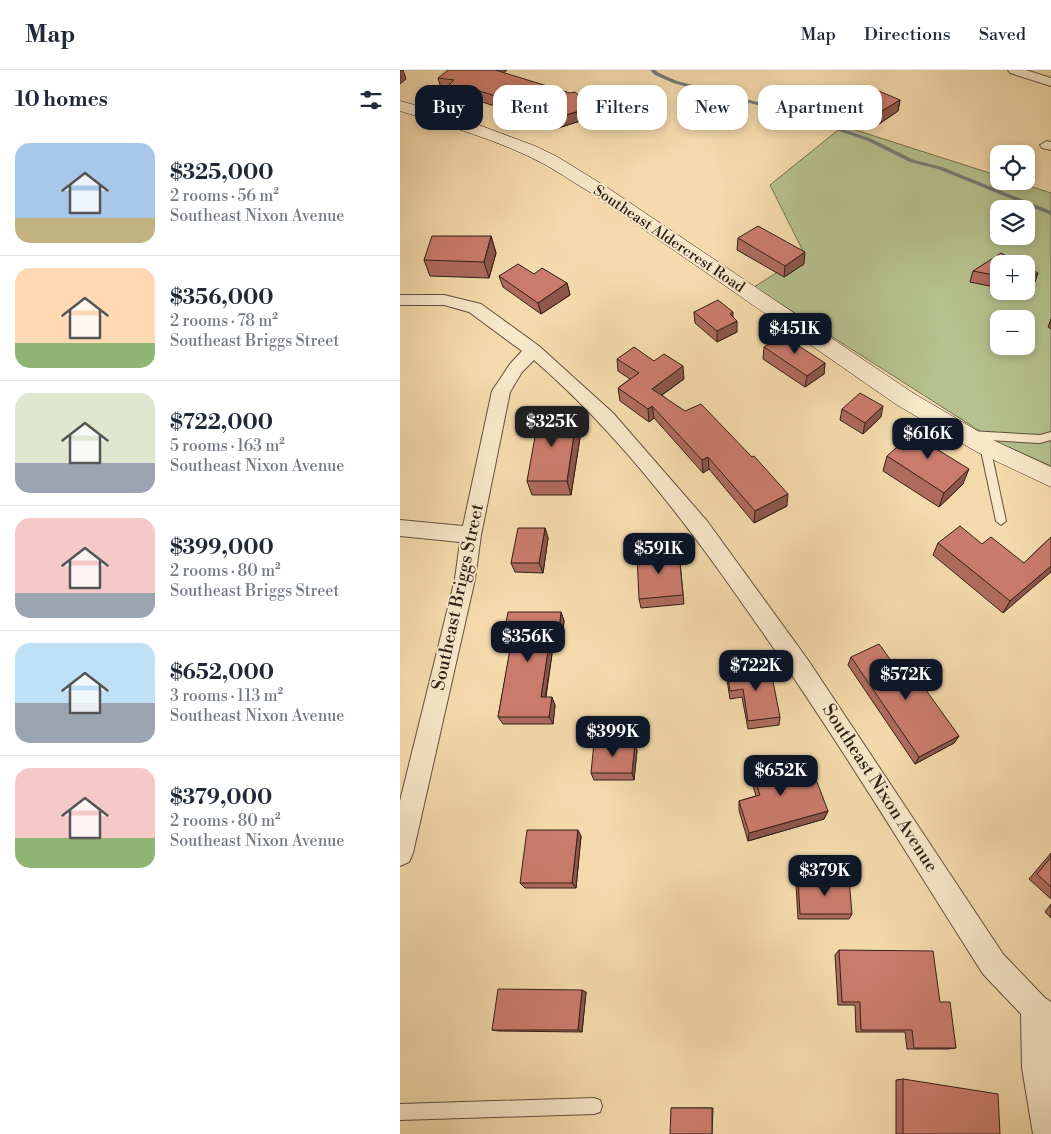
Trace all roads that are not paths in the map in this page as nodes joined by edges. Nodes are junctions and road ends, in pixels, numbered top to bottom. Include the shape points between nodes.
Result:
1 (1014, 70) edge
2 (1051, 82) edge
3 (400, 106) edge
4 (400, 300) edge
5 (534, 350) junction
6 (966, 435) junction
7 (1051, 436) edge
8 (985, 446) junction
9 (1051, 478) edge
10 (1001, 521) dead end
11 (400, 528) edge
12 (472, 535) junction
13 (400, 853) edge
14 (1043, 1013) edge
15 (594, 1106) dead end
16 (400, 1112) edge
17 (1048, 1134) edge

1 - 2 street
3 - 6 street, Southeast Aldercrest Road via 474,128 557,164 905,399
4 - 5 street, Southeast Nixon Avenue via 444,300 475,308
5 - 12 street, Southeast Briggs Street via 516,368 501,391
5 - 14 street, Southeast Nixon Avenue via 607,418 700,527 800,666 993,964
6 - 7 lane via 1040,439
6 - 8 street, Southeast Aldercrest Road
8 - 9 street, Southeast Aldercrest Road
8 - 10 lane
11 - 12 street
12 - 13 street, Southeast Briggs Street via 465,579
14 - 17 street via 1037,1068
15 - 16 lane

